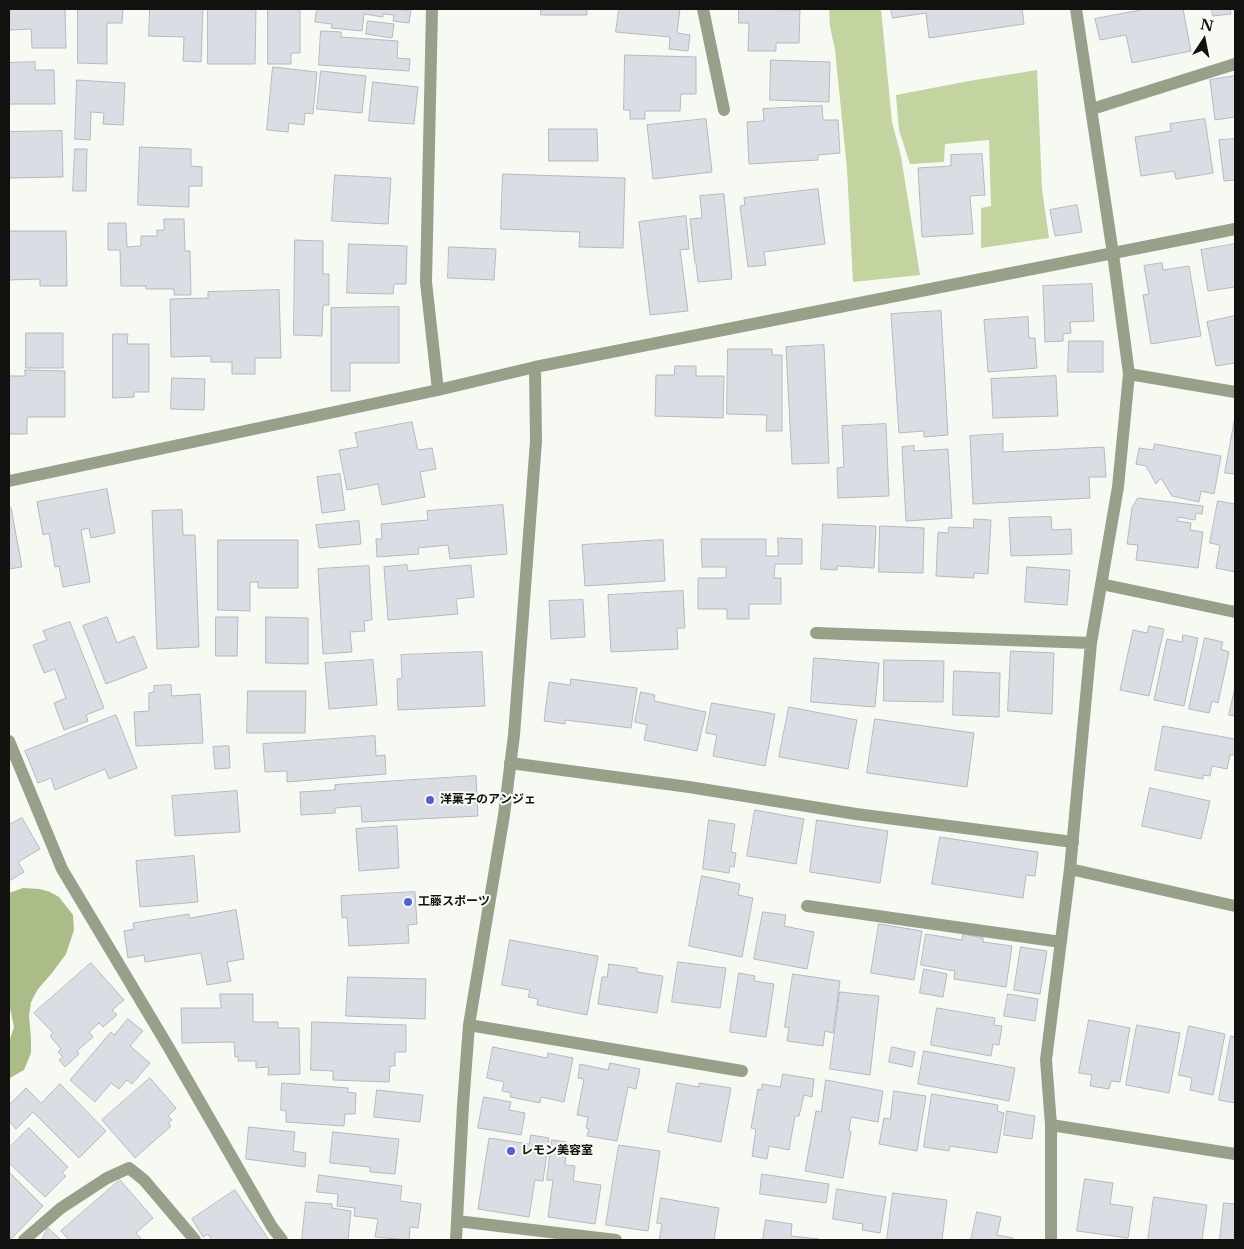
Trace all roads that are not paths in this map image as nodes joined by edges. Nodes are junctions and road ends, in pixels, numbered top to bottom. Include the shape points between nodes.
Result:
1 (432, 9) edge
2 (703, 9) edge
3 (1076, 9) edge
4 (1235, 64) edge
5 (1092, 109) junction
6 (724, 110) dead end
7 (1235, 229) edge
8 (1113, 254) junction
9 (535, 367) junction
10 (1129, 374) junction
11 (438, 390) junction
12 (1235, 392) edge
13 (9, 481) edge
14 (1101, 584) junction
15 (1235, 612) edge
16 (816, 633) dead end
17 (1091, 642) junction
18 (9, 741) edge
19 (510, 763) junction
20 (1073, 842) junction
21 (1070, 869) junction
22 (807, 906) dead end
23 (1235, 906) edge
24 (1061, 942) junction
25 (469, 1025) junction
26 (742, 1071) dead end
27 (1051, 1125) junction
28 (1235, 1154) edge
29 (457, 1221) junction
30 (24, 1240) edge
31 (195, 1240) edge
32 (282, 1240) edge
33 (456, 1240) edge
34 (616, 1240) edge
35 (1051, 1240) edge

1 - 11 street via 426,282
2 - 6 street
3 - 5 street
4 - 5 street
5 - 8 street
7 - 8 street
8 - 9 street
8 - 10 street
9 - 11 street
9 - 19 street via 536,441
10 - 12 street
10 - 14 street via 1118,487
11 - 13 street
14 - 15 street
14 - 17 street
16 - 17 street
17 - 20 street
18 - 32 street via 62,869
19 - 20 street
19 - 25 street
20 - 21 street
21 - 23 street
21 - 24 street
22 - 24 street
24 - 27 street via 1046,1060
25 - 26 street
25 - 29 street
27 - 28 street
27 - 35 street
29 - 33 street
29 - 34 street
30 - 31 street via 61,1208 107,1178 129,1168 144,1180

